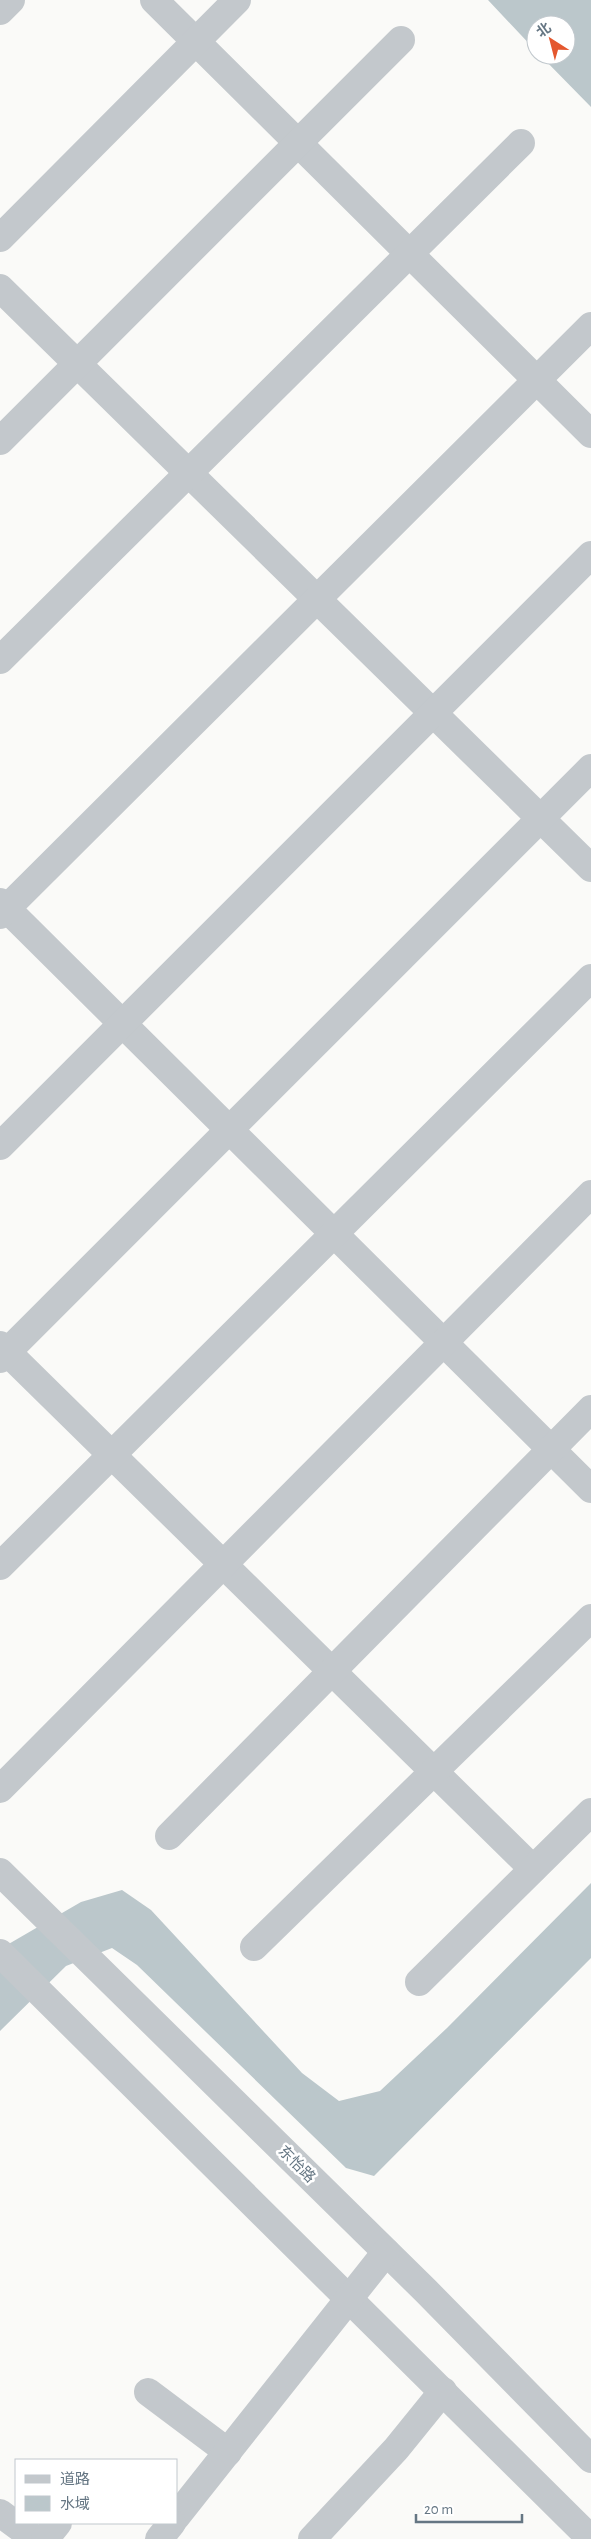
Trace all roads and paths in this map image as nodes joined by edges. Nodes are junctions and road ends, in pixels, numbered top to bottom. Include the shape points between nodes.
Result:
1 (11, 0) edge
2 (154, 0) edge
3 (237, 0) edge
4 (0, 11) edge
5 (401, 40) dead end
6 (196, 42) junction
7 (298, 143) junction
8 (521, 143) dead end
9 (0, 238) edge
10 (410, 254) junction
11 (0, 288) edge
12 (591, 326) edge
13 (77, 364) junction
14 (537, 380) junction
15 (591, 434) edge
16 (0, 441) edge
17 (189, 473) junction
18 (591, 555) edge
19 (317, 599) junction
20 (0, 660) edge
21 (433, 713) junction
22 (591, 768) edge
23 (540, 818) junction
24 (591, 868) edge
25 (2, 909) edge
26 (591, 978) edge
27 (122, 1024) junction
28 (229, 1129) junction
29 (0, 1146) edge
30 (591, 1194) edge
31 (334, 1234) junction
32 (443, 1342) junction
33 (2, 1352) edge
34 (591, 1409) edge
35 (551, 1449) junction
36 (112, 1455) junction
37 (591, 1489) edge
38 (223, 1565) junction
39 (0, 1566) edge
40 (591, 1618) edge
41 (332, 1671) junction
42 (434, 1772) junction
43 (0, 1788) edge
44 (591, 1812) edge
45 (169, 1836) dead end
46 (533, 1869) junction
47 (0, 1872) edge
48 (254, 1947) dead end
49 (0, 1953) edge
50 (419, 1982) dead end
51 (386, 2252) junction
52 (350, 2298) junction
53 (444, 2391) junction
54 (148, 2392) dead end
55 (228, 2452) junction
56 (591, 2459) edge
57 (0, 2513) edge
58 (178, 2514) edge
59 (57, 2524) edge
60 (171, 2524) edge
61 (35, 2539) edge
62 (45, 2539) edge
63 (159, 2539) edge
64 (312, 2539) edge
65 (591, 2539) edge

1 - 4 street
2 - 6 street
3 - 6 street
5 - 7 street
6 - 7 street
6 - 9 street
7 - 10 street
7 - 13 street
8 - 10 street
10 - 14 street
10 - 17 street
11 - 13 street
12 - 14 street
13 - 16 street
13 - 17 street
14 - 15 street
14 - 19 street
17 - 19 street
17 - 20 street
18 - 21 street
19 - 21 street
19 - 25 street
21 - 23 street
21 - 27 street
22 - 23 street
23 - 24 street
23 - 28 street
25 - 27 street
26 - 31 street
27 - 28 street
27 - 29 street
28 - 31 street
28 - 33 street
30 - 32 street
31 - 32 street
31 - 36 street
32 - 35 street
32 - 38 street
33 - 36 street
34 - 35 street
35 - 37 street
35 - 41 street
36 - 38 street
36 - 39 street
38 - 41 street
38 - 43 street
40 - 42 street
41 - 42 street
41 - 45 street
42 - 46 street
42 - 48 street
44 - 46 street
46 - 50 street
47 - 51 street, 东怡路
49 - 52 street
51 - 52 street
51 - 56 street, 东怡路
52 - 53 street
52 - 55 street
53 - 64 street via 396,2449
53 - 65 street
54 - 55 street
55 - 58 street
57 - 61 street
59 - 62 street
60 - 63 street

